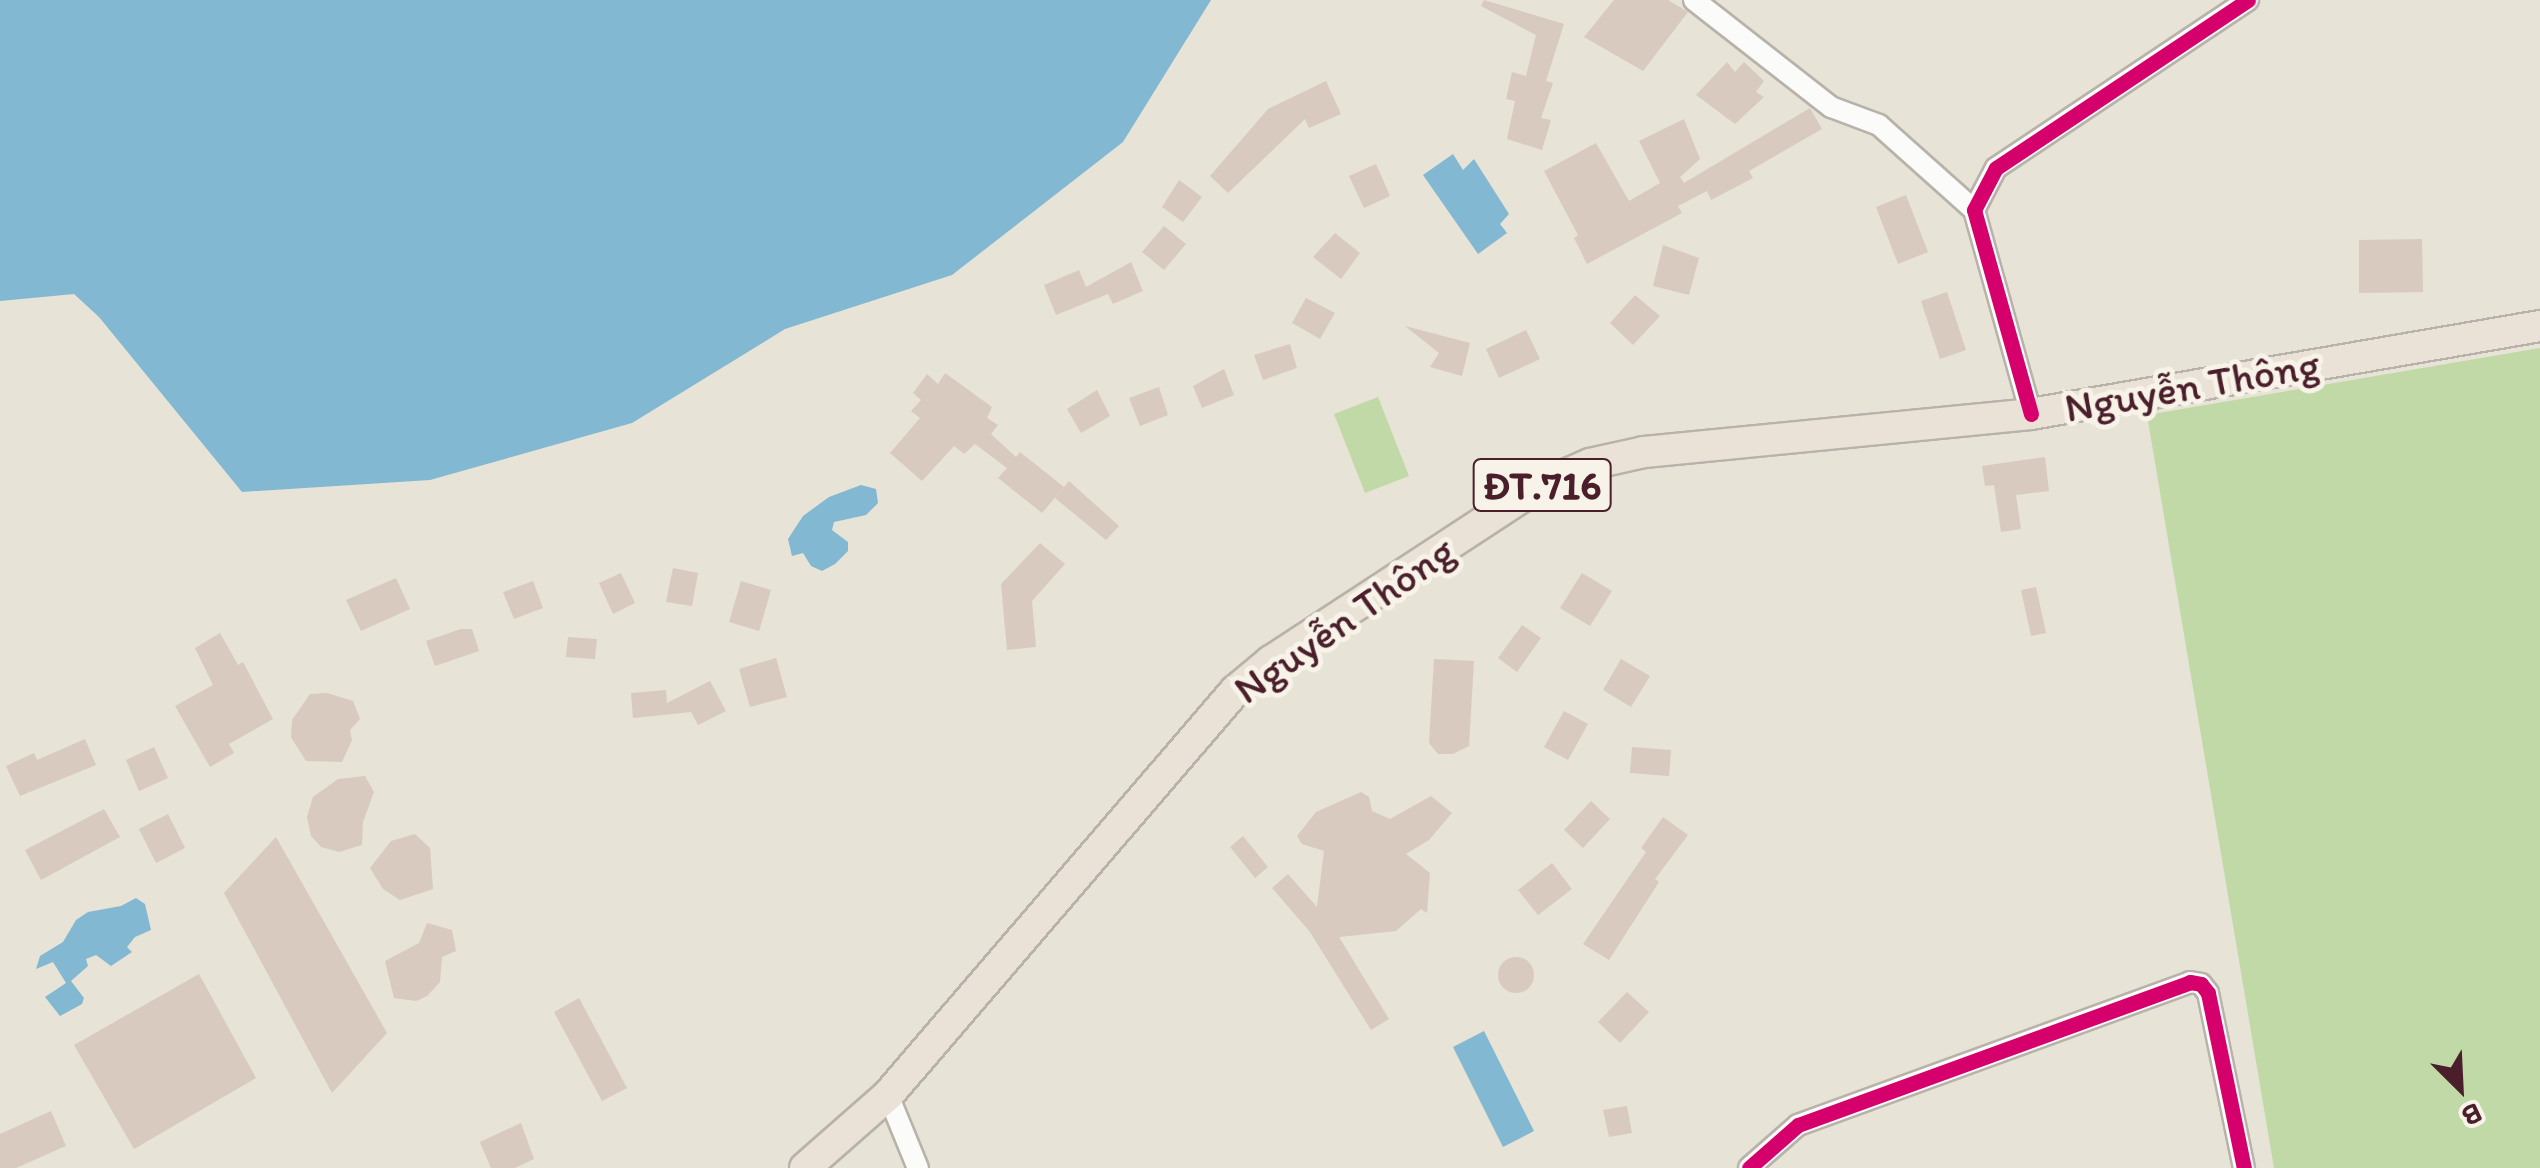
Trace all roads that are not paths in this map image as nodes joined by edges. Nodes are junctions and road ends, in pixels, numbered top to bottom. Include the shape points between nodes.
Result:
1 (1694, 0) edge
2 (2248, 0) edge
3 (1974, 210) junction
4 (2540, 326) edge
5 (2031, 414) junction
6 (888, 1095) junction
7 (2240, 1167) edge
8 (805, 1168) edge
9 (918, 1168) edge
10 (1749, 1168) edge

1 - 3 street via 1831,107 1879,125
2 - 3 street via 1996,168
3 - 5 street
4 - 5 main road, Nguyễn Thông / ĐT.716
5 - 6 main road, Nguyễn Thông / ĐT.716 via 1644,452 1590,464 1535,488 1235,691
6 - 8 main road, Nguyễn Thông / ĐT.716
6 - 9 street
7 - 10 street via 2208,993 2190,982 1798,1126

